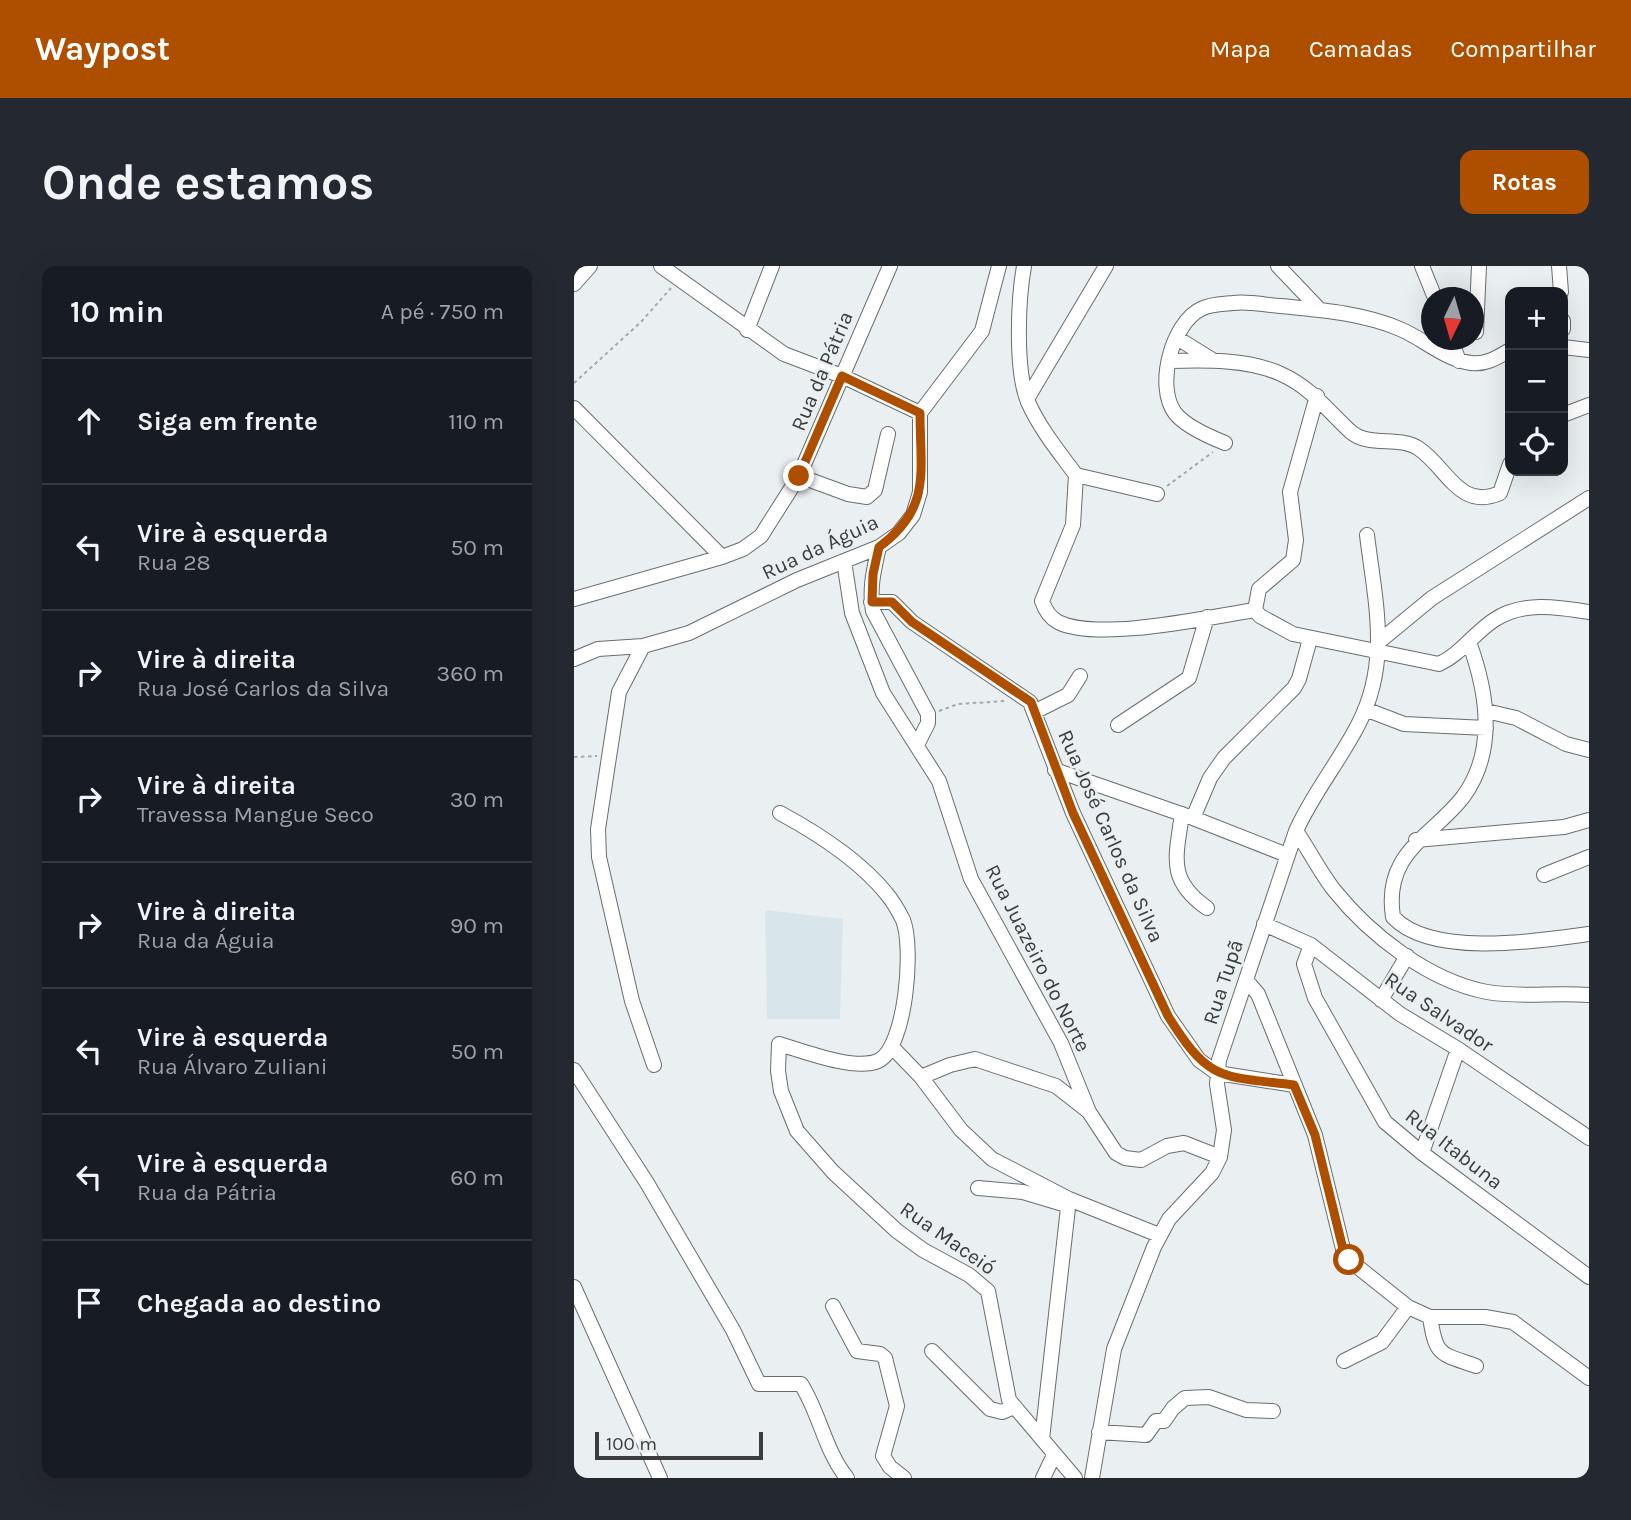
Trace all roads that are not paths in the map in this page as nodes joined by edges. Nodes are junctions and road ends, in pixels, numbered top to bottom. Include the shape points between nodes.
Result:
1 (590, 266) edge
2 (662, 266) edge
3 (772, 266) edge
4 (890, 266) edge
5 (999, 266) edge
6 (1024, 266) edge
7 (1106, 266) edge
8 (1278, 266) edge
9 (1422, 266) edge
10 (1479, 266) edge
11 (1559, 266) edge
12 (574, 284) edge
13 (1431, 287) edge
14 (1478, 287) edge
15 (1561, 287) edge
16 (1320, 310) junction
17 (747, 330) junction
18 (1177, 338) junction
19 (1568, 348) edge
20 (1455, 350) edge
21 (1589, 350) edge
22 (1505, 353) edge
23 (1212, 360) junction
24 (1459, 360) junction
25 (1170, 362) junction
26 (842, 376) junction
27 (1317, 396) junction
28 (1027, 399) junction
29 (1589, 405) edge
30 (574, 408) edge
31 (920, 413) junction
32 (1568, 413) edge
33 (888, 434) dead end
34 (1225, 443) road end
35 (1076, 475) junction
36 (799, 476) junction
37 (1506, 476) edge
38 (1157, 494) road end
39 (1589, 498) edge
40 (1367, 535) dead end
41 (879, 547) junction
42 (722, 557) junction
43 (844, 561) junction
44 (576, 596) edge
45 (872, 602) junction
46 (1255, 610) junction
47 (1589, 612) edge
48 (1207, 617) junction
49 (1310, 639) junction
50 (1469, 642) junction
51 (643, 646) junction
52 (1379, 646) junction
53 (574, 659) edge
54 (1080, 676) dead end
55 (1365, 709) junction
56 (1036, 711) junction
57 (1486, 711) junction
58 (1118, 725) dead end
59 (1486, 728) junction
60 (917, 745) junction
61 (1589, 750) edge
62 (1055, 770) junction
63 (780, 813) dead end
64 (1187, 816) junction
65 (1589, 820) edge
66 (1296, 831) junction
67 (1416, 841) junction
68 (1287, 855) junction
69 (1589, 857) edge
70 (1544, 874) dead end
71 (1207, 908) dead end
72 (1264, 924) junction
73 (1589, 934) edge
74 (1311, 945) junction
75 (1407, 956) junction
76 (1245, 980) junction
77 (1589, 995) edge
78 (1381, 1000) junction
79 (892, 1047) junction
80 (1458, 1049) junction
81 (654, 1065) dead end
82 (574, 1070) edge
83 (1217, 1073) junction
84 (921, 1077) junction
85 (1294, 1085) junction
86 (1088, 1112) junction
87 (1589, 1138) edge
88 (1422, 1153) junction
89 (1220, 1157) junction
90 (978, 1188) dead end
91 (1068, 1202) junction
92 (1159, 1235) junction
93 (1589, 1277) edge
94 (574, 1287) edge
95 (833, 1306) dead end
96 (1408, 1307) junction
97 (1430, 1317) junction
98 (932, 1351) dead end
99 (1344, 1361) dead end
100 (1476, 1366) dead end
101 (1589, 1378) edge
102 (1014, 1407) junction
103 (1273, 1411) dead end
104 (1099, 1432) junction
105 (1042, 1439) junction
106 (1054, 1455) junction
107 (660, 1478) edge
108 (847, 1478) edge
109 (904, 1478) edge
110 (1043, 1478) edge
111 (1075, 1478) edge
112 (1092, 1478) edge

1 - 12 street
2 - 17 street
3 - 17 street
4 - 26 street, Rua da Pátria
5 - 31 street via 982,331
6 - 28 street via 1020,337
7 - 28 street
8 - 16 street
9 - 13 street
10 - 14 street
11 - 15 street
16 - 18 street via 1237,302 1216,305 1190,317
16 - 24 street via 1383,322
17 - 26 street via 784,354
18 - 23 street
18 - 25 street
19 - 21 street
20 - 24 street
22 - 24 street via 1488,362
23 - 25 street
23 - 27 street via 1279,373
25 - 34 street via 1168,391 1173,410
26 - 31 street
26 - 36 street, Rua da Pátria
27 - 37 street via 1351,432 1418,448 1474,498 1500,493
27 - 46 street via 1290,492 1295,552 1288,566 1259,589
28 - 35 street
29 - 32 street
30 - 42 street
31 - 41 street, Rua da Águia via 920,492 913,514 899,533
33 - 36 street via 874,490 867,496
35 - 38 street
35 - 48 street via 1073,525 1044,590 1045,611 1055,621 1088,628
36 - 42 street, Rua da Pátria via 761,536
39 - 52 street via 1432,598
40 - 52 street, Rua Tupã
41 - 43 street, Rua da Águia
41 - 45 street
42 - 44 street, Rua da Pátria
43 - 51 street, Rua da Águia via 689,632
43 - 60 street, Rua Juazeiro do Norte via 858,629 883,693
45 - 56 street, Rua José Carlos da Silva via 892,602 968,662 1023,695
45 - 60 street via 929,718
46 - 48 street
46 - 49 street via 1276,626
47 - 50 street via 1528,607 1494,620
48 - 58 street via 1189,678
49 - 52 street
49 - 64 street via 1294,688 1224,758
50 - 52 street via 1439,664
50 - 57 street
51 - 53 street, Rua da Águia via 598,649
51 - 81 street via 619,692 598,829 599,857 632,1001
52 - 55 street, Rua Tupã
54 - 56 street via 1068,695
55 - 59 street via 1404,724
55 - 66 street, Rua Tupã
56 - 62 street, Rua José Carlos da Silva
57 - 59 street
57 - 61 street via 1516,718 1566,744
59 - 67 street via 1482,758 1463,797
60 - 86 street, Rua Juazeiro do Norte via 939,781 971,879 1061,1043
62 - 64 street
62 - 83 street, Rua José Carlos da Silva via 1168,1016 1199,1060
63 - 79 street via 846,856 886,893 903,921 908,950 906,991
64 - 68 street
64 - 71 street via 1175,860 1188,895
65 - 67 street via 1564,827
66 - 68 street, Rua Tupã
66 - 75 street via 1353,912
67 - 73 street via 1395,881 1391,904 1400,925 1468,942 1506,943
68 - 72 street, Rua Tupã
69 - 70 street
72 - 74 street, Rua Salvador
72 - 76 street, Rua Tupã
74 - 78 street, Rua Salvador
74 - 88 street, Rua Itabuna via 1304,964 1306,976 1326,1022 1385,1122
75 - 77 street via 1473,989
75 - 78 street
76 - 83 street, Rua Tupã
76 - 85 street via 1258,994
78 - 80 street, Rua Salvador
79 - 84 street
79 - 102 street, Rua Maceió via 871,1063 842,1061 779,1044 781,1091 807,1145 897,1231 988,1291 1005,1390
80 - 87 street, Rua Salvador
80 - 88 street
82 - 108 street via 647,1183 760,1384 801,1384 835,1463
83 - 85 street
83 - 89 street, Rua Tupã via 1224,1130
84 - 86 street via 975,1059 1056,1086
84 - 91 street via 976,1147
85 - 96 street via 1315,1135 1343,1249 1349,1260
86 - 89 street, Rua Juazeiro do Norte via 1116,1153 1125,1158 1141,1160 1184,1143
88 - 93 street, Rua Itabuna
89 - 92 street, Rua Tupã via 1212,1173
90 - 91 street
91 - 92 street
91 - 105 street
92 - 104 street, Rua Tupã via 1114,1349
94 - 107 street
95 - 109 street via 857,1351 880,1353 885,1358 897,1406 883,1456
96 - 97 street
96 - 99 street via 1382,1342
97 - 100 street via 1434,1344 1440,1352
97 - 101 street via 1513,1322
98 - 102 street via 990,1409 1002,1412
102 - 105 street, Rua Maceió
103 - 104 street via 1246,1410 1209,1397 1185,1398 1146,1435
104 - 112 street, Rua Tupã
105 - 106 street, Rua Maceió
106 - 110 street
106 - 111 street, Rua Maceió

